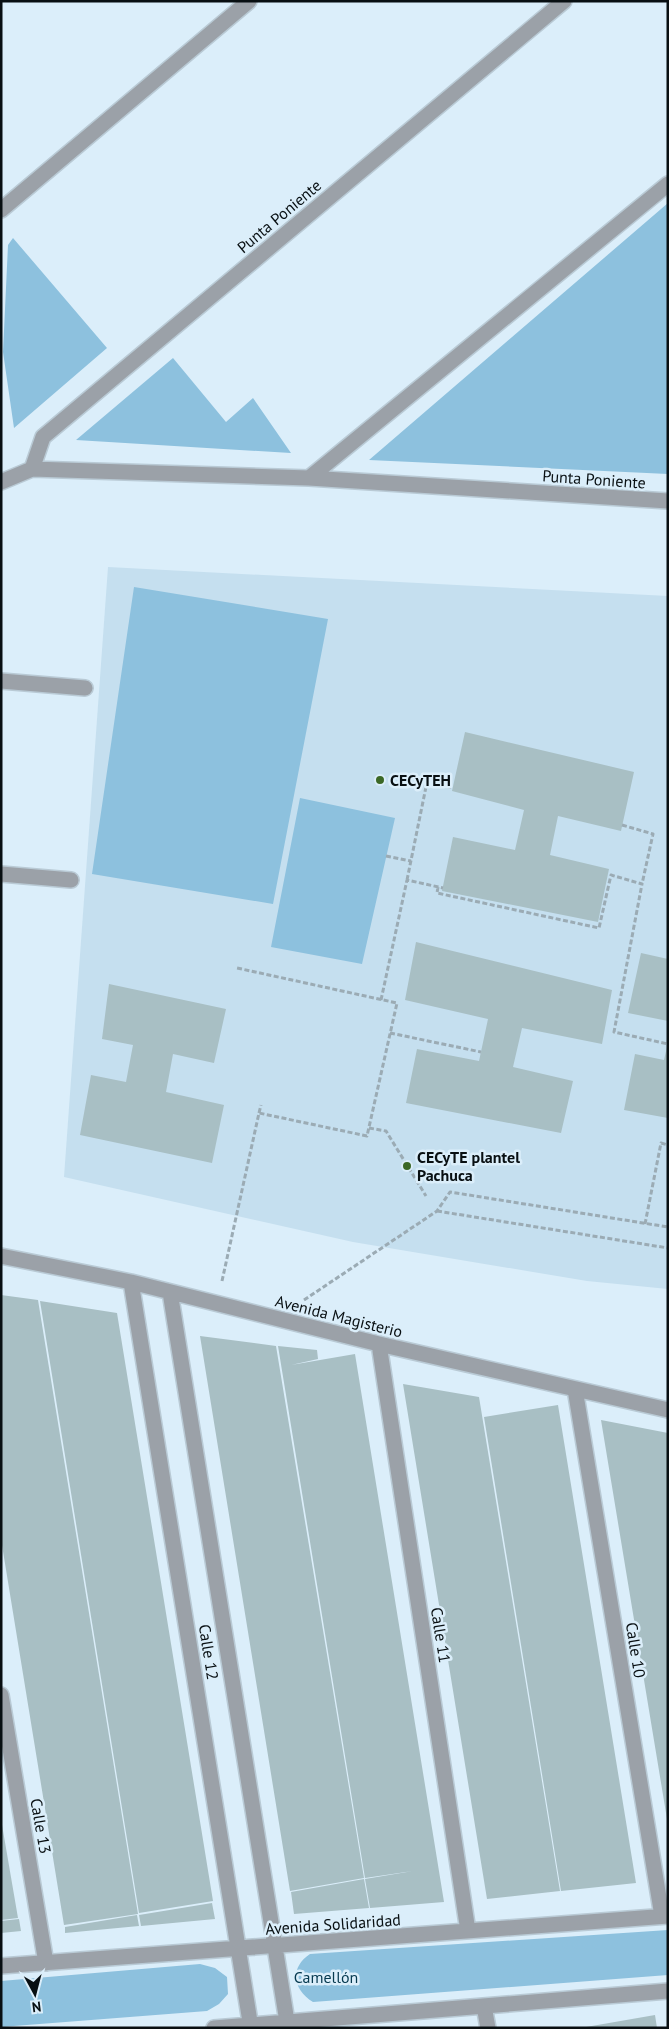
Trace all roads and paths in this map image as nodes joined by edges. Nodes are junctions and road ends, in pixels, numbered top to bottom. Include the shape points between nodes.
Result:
1 (248, 1) edge
2 (564, 1) edge
3 (668, 184) edge
4 (1, 210) edge
5 (32, 469) junction
6 (309, 478) junction
7 (1, 482) edge
8 (668, 501) edge
9 (1, 681) edge
10 (85, 688) dead end
11 (453, 788) dead end
12 (622, 825) dead end
13 (386, 856) dead end
14 (411, 861) junction
15 (1, 874) edge
16 (71, 880) dead end
17 (407, 880) junction
18 (642, 884) junction
19 (438, 887) junction
20 (443, 888) dead end
21 (237, 968) dead end
22 (381, 1000) junction
23 (390, 1033) junction
24 (668, 1044) edge
25 (481, 1052) dead end
26 (261, 1104) dead end
27 (259, 1113) junction
28 (369, 1128) junction
29 (668, 1145) edge
30 (426, 1196) dead end
31 (437, 1211) junction
32 (645, 1224) junction
33 (668, 1227) edge
34 (668, 1248) edge
35 (1, 1256) edge
36 (131, 1282) junction
37 (170, 1292) junction
38 (217, 1303) junction
39 (277, 1318) junction
40 (379, 1344) junction
41 (575, 1389) junction
42 (668, 1410) edge
43 (1, 1695) edge
44 (665, 1916) edge
45 (468, 1931) junction
46 (276, 1946) junction
47 (239, 1948) junction
48 (46, 1963) junction
49 (1, 1966) edge
50 (668, 1991) edge
51 (484, 2006) junction
52 (287, 2025) edge
53 (251, 2026) edge
54 (214, 2028) edge
55 (488, 2028) edge

1 - 4 street
2 - 5 street, Punta Poniente via 43,437
3 - 6 street
5 - 6 street, Punta Poniente
5 - 7 street, Punta Poniente
6 - 8 street, Punta Poniente
9 - 10 street
11 - 14 path via 428,782
12 - 18 path via 653,834
13 - 14 path
14 - 17 path
15 - 16 street
17 - 19 path
17 - 22 path
18 - 19 path via 611,875 599,928 437,893
18 - 24 path via 614,1032
19 - 20 path
21 - 22 path
22 - 23 path via 397,1003
23 - 25 path
23 - 28 path
26 - 27 path
27 - 28 path via 367,1136
27 - 38 path
28 - 30 path via 386,1131
29 - 32 path via 661,1143
31 - 32 path via 450,1192
31 - 34 path
31 - 39 path
32 - 33 path
35 - 36 street, Avenida Magisterio
36 - 37 street, Avenida Magisterio
36 - 47 street, Calle 12
37 - 38 street, Avenida Magisterio
37 - 46 street, Calle 12
38 - 39 street, Avenida Magisterio
39 - 40 street, Avenida Magisterio
40 - 41 street, Avenida Magisterio
40 - 45 street, Calle 11
41 - 42 street, Avenida Magisterio
41 - 44 street, Calle 10
43 - 48 street, Calle 13
44 - 45 street, Avenida Solidaridad
45 - 46 street, Avenida Solidaridad
46 - 47 street, Avenida Solidaridad
46 - 52 street, Calle 12
47 - 48 street, Avenida Solidaridad
47 - 53 street, Calle 12
48 - 49 street, Avenida Solidaridad
50 - 51 street
51 - 52 street
51 - 55 street
52 - 53 street
53 - 54 street

